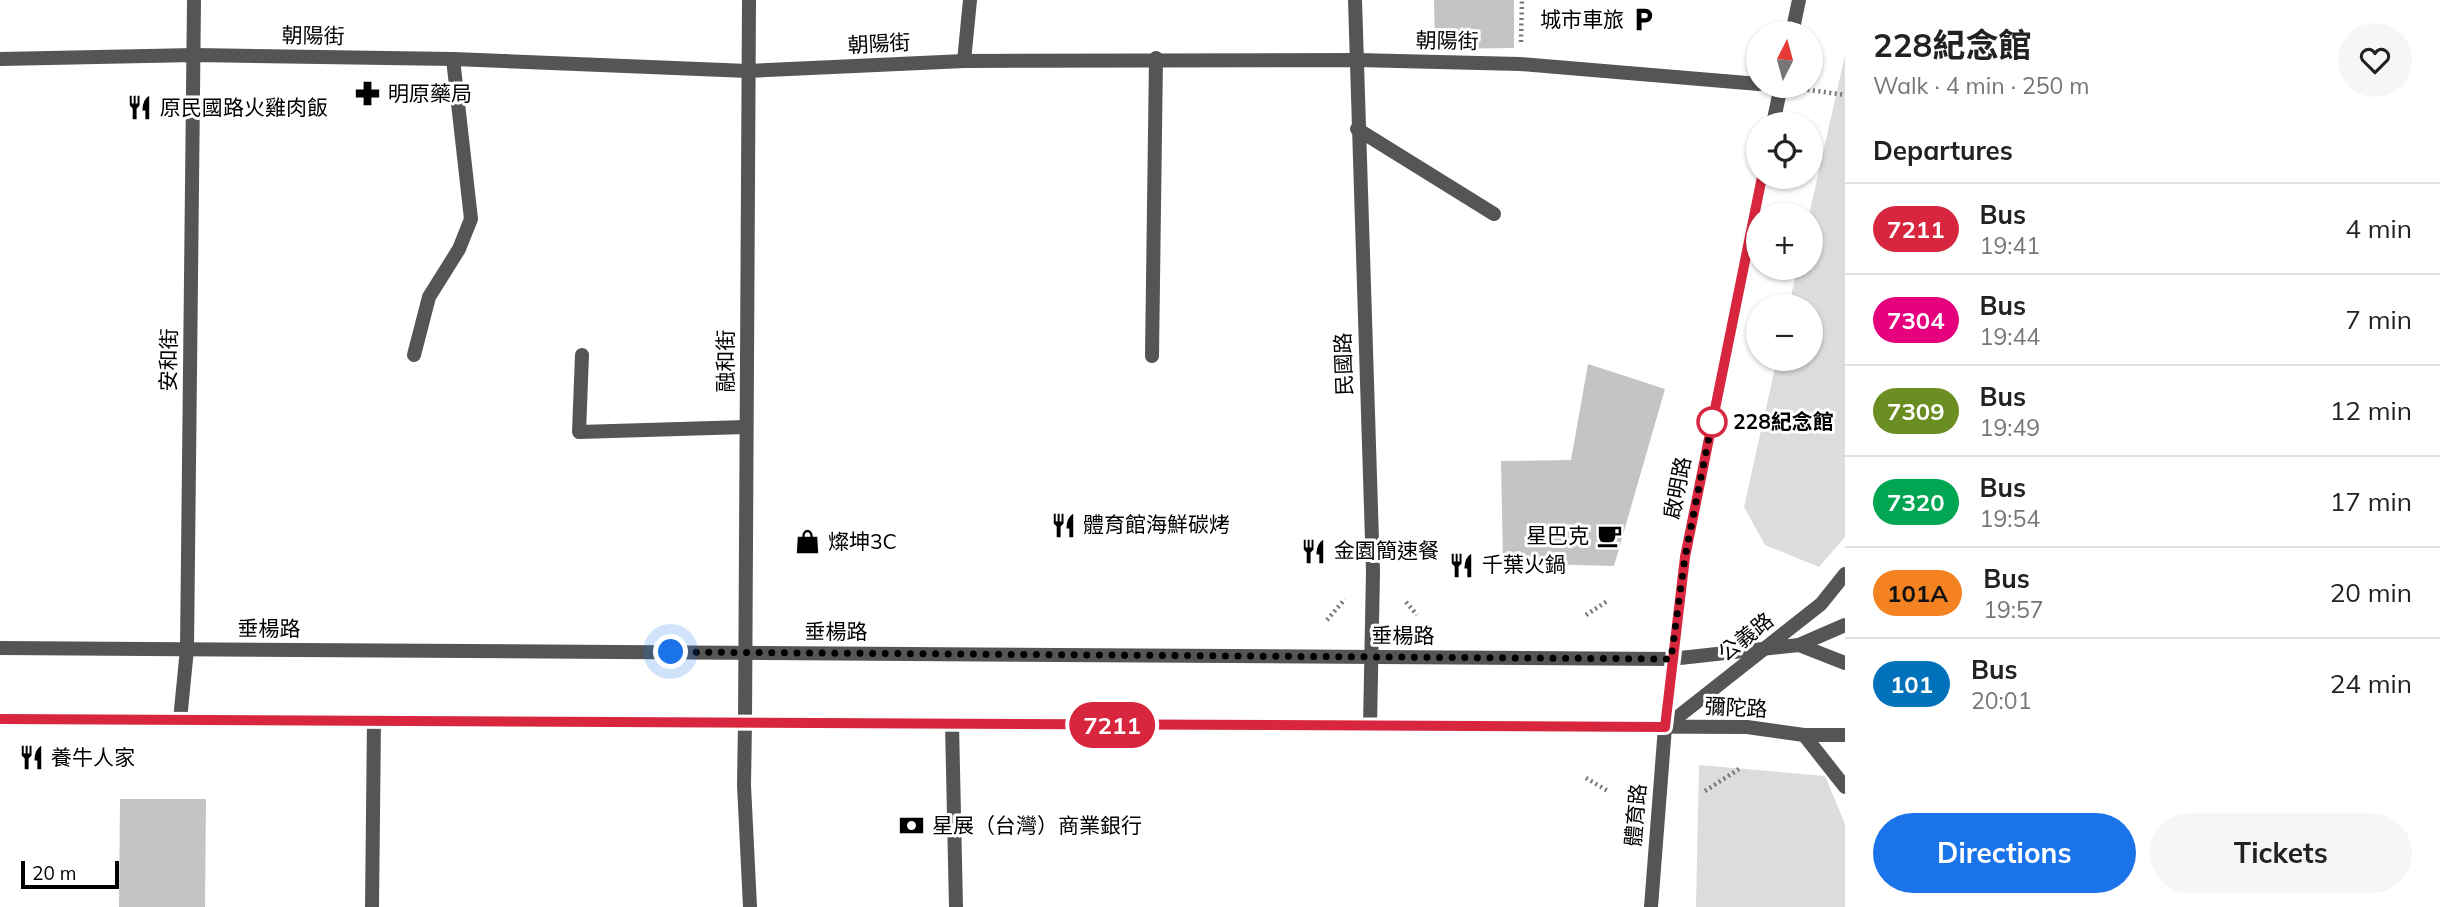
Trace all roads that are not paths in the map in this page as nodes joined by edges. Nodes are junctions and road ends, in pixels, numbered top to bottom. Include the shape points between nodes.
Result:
1 (194, 0) edge
2 (749, 0) edge
3 (970, 0) edge
4 (1355, 0) edge
5 (1799, 0) edge
6 (1795, 21) edge
7 (195, 55) junction
8 (1156, 58) junction
9 (0, 59) edge
10 (453, 59) junction
11 (1357, 60) junction
12 (964, 61) junction
13 (748, 71) junction
14 (1746, 83) edge
15 (1357, 129) junction
16 (1760, 189) edge
17 (1494, 214) dead end
18 (414, 355) dead end
19 (582, 355) dead end
20 (1152, 356) dead end
21 (746, 426) junction
22 (1845, 574) edge
23 (1845, 625) edge
24 (1799, 645) junction
25 (0, 648) edge
26 (187, 649) junction
27 (1763, 650) junction
28 (745, 653) junction
29 (1371, 657) junction
30 (1671, 659) junction
31 (1845, 663) edge
32 (0, 719) edge
33 (180, 720) junction
34 (374, 720) junction
35 (745, 723) junction
36 (952, 724) junction
37 (1370, 726) junction
38 (1665, 727) junction
39 (1845, 734) edge
40 (1804, 735) junction
41 (1845, 787) edge
42 (372, 907) edge
43 (750, 907) edge
44 (956, 907) edge
45 (1651, 907) edge

1 - 7 street, 安和街
2 - 13 street, 融和街
3 - 12 street
4 - 11 street, 民國路
5 - 6 street
7 - 9 street, 朝陽街
7 - 10 street, 朝陽街
7 - 26 street, 安和街
8 - 11 street, 朝陽街
8 - 12 street, 朝陽街
8 - 20 street
10 - 13 street, 朝陽街
10 - 18 street via 471,219 429,297
11 - 14 street, 朝陽街 via 1520,64
11 - 15 street, 民國路
12 - 13 street, 朝陽街
13 - 21 street, 融和街
15 - 17 street
15 - 29 street, 民國路 via 1373,558
16 - 30 street, 啟明路 via 1685,557
19 - 21 street via 579,432
21 - 28 street, 融和街
22 - 27 street, 公義路 via 1821,604
23 - 24 street
24 - 27 street
24 - 31 street
25 - 26 street, 垂楊路
26 - 28 street, 垂楊路
26 - 33 street, 安和街
27 - 30 street
27 - 38 street, 公義路
28 - 29 street, 垂楊路
28 - 35 street, 融和街
29 - 30 street, 垂楊路
29 - 37 street, 民國路
30 - 38 street, 啟明路
32 - 33 street
33 - 34 street
34 - 35 street
34 - 42 street
35 - 36 street
35 - 43 street, 融和街
36 - 37 street
36 - 44 street
37 - 38 street
38 - 40 street, 彌陀路 via 1747,727
38 - 45 street, 體育路
39 - 40 street, 彌陀路
40 - 41 street

